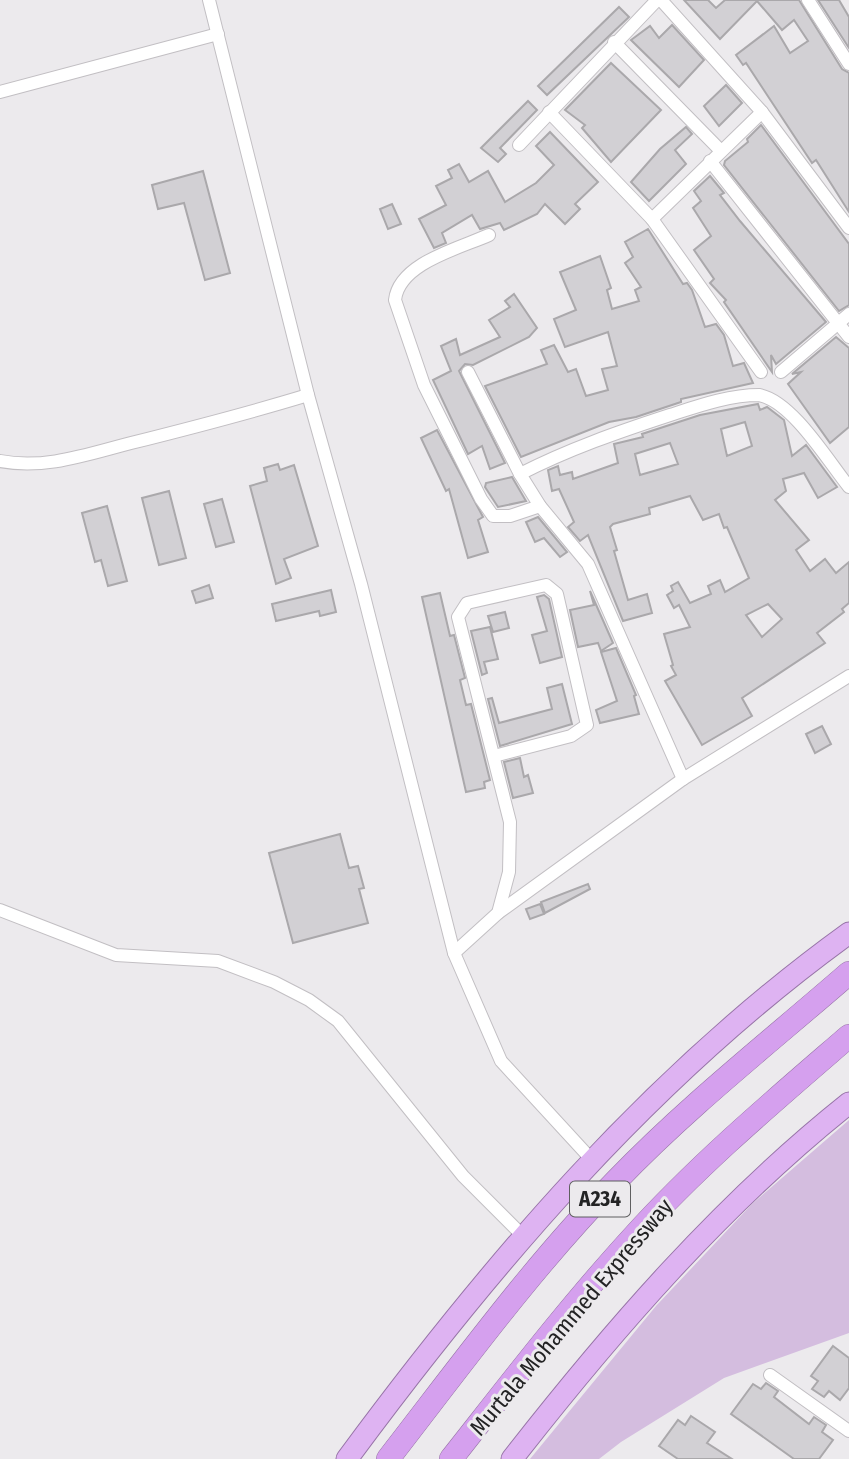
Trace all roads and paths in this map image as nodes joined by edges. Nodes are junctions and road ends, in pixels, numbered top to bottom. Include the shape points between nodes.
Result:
1 (209, 0) edge
2 (659, 0) edge
3 (808, 0) edge
4 (218, 34) junction
5 (614, 42) junction
6 (849, 64) edge
7 (0, 92) edge
8 (549, 112) junction
9 (762, 112) junction
10 (519, 145) dead end
11 (721, 151) junction
12 (710, 161) junction
13 (652, 219) junction
14 (849, 228) edge
15 (489, 235) dead end
16 (849, 314) edge
17 (837, 322) junction
18 (849, 337) edge
19 (468, 372) dead end
20 (761, 372) dead end
21 (780, 372) dead end
22 (307, 395) junction
23 (0, 461) edge
24 (520, 474) junction
25 (849, 487) edge
26 (540, 506) junction
27 (849, 676) edge
28 (494, 757) junction
29 (683, 779) junction
30 (0, 910) edge
31 (498, 913) junction
32 (849, 933) edge
33 (454, 953) junction
34 (849, 973) edge
35 (849, 1036) edge
36 (849, 1103) edge
37 (592, 1160) junction
38 (524, 1237) junction
39 (770, 1375) dead end
40 (849, 1432) edge
41 (347, 1459) edge
42 (388, 1459) edge
43 (452, 1459) edge
44 (512, 1459) edge

1 - 4 street
2 - 5 street
2 - 9 street
3 - 6 street
4 - 7 street
4 - 22 street
5 - 8 street
5 - 11 street
8 - 10 street
8 - 13 street
9 - 11 street
9 - 14 street
11 - 12 street
12 - 13 street
12 - 17 street
13 - 20 street
15 - 26 street via 425,264 405,278 395,300 424,385 481,499 493,516
16 - 17 street
17 - 18 street
17 - 21 street
19 - 24 street
22 - 23 street via 71,459 23,466
22 - 33 street via 361,584
24 - 25 street via 610,434 693,408 759,395 769,397 792,416
24 - 26 street
26 - 29 street via 588,564
27 - 29 street
28 - 28 street via 458,617 467,603 538,585 550,587 557,594 586,725 571,736
28 - 31 street via 510,822 509,872
29 - 31 street
30 - 38 street via 116,954 219,961 309,1000 338,1021 463,1176
31 - 33 street
32 - 37 highway via 700,1056
33 - 37 street via 501,1061
34 - 42 highway, A234 via 616,1181 512,1299
35 - 43 highway, Murtala Mohammed Expressway / A234 via 731,1138 634,1235
36 - 44 highway, Murtala Mohammed Expressway via 743,1196 661,1281 570,1384
37 - 38 highway
38 - 41 highway
39 - 40 street

